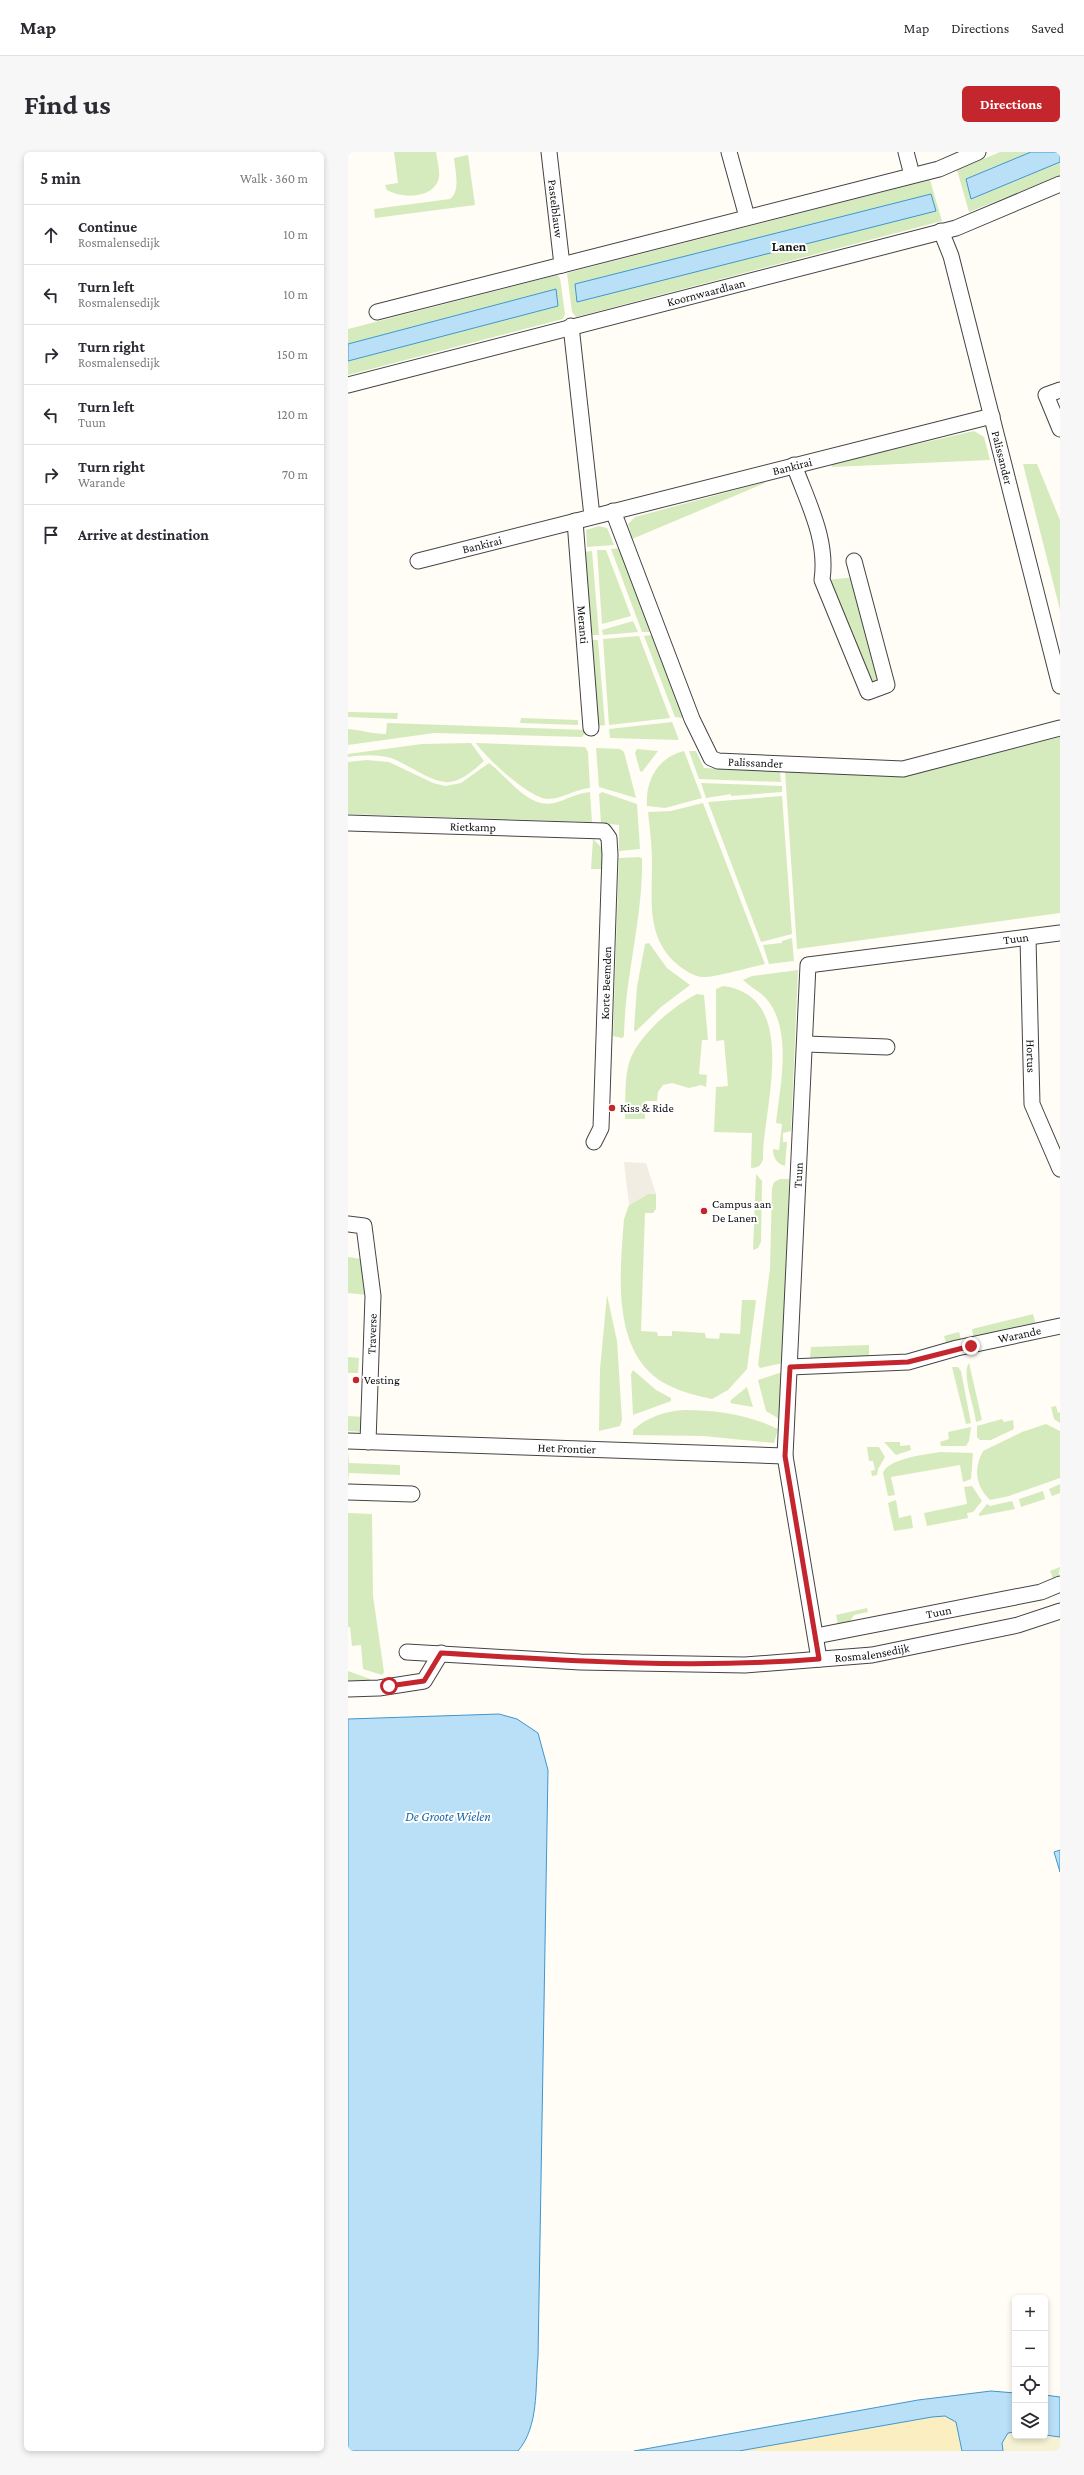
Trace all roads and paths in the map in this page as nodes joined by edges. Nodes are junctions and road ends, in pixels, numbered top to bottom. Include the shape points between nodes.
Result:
1 (549, 152) edge
2 (729, 152) edge
3 (906, 152) edge
4 (978, 152) edge
5 (948, 158) edge
6 (912, 175) junction
7 (1060, 184) edge
8 (747, 217) junction
9 (941, 231) junction
10 (562, 265) junction
11 (376, 312) dead end
12 (570, 326) junction
13 (348, 385) edge
14 (1053, 392) edge
15 (992, 416) junction
16 (1060, 429) edge
17 (794, 465) junction
18 (613, 511) junction
19 (592, 516) junction
20 (575, 521) junction
21 (418, 561) dead end
22 (854, 561) dead end
23 (1060, 686) edge
24 (591, 728) dead end
25 (1060, 728) edge
26 (348, 823) edge
27 (597, 830) joint
28 (1060, 933) edge
29 (1028, 938) junction
30 (806, 1044) junction
31 (887, 1048) dead end
32 (594, 1142) dead end
33 (1060, 1169) edge
34 (348, 1224) edge
35 (1060, 1326) edge
36 (790, 1367) junction
37 (348, 1441) edge
38 (368, 1442) junction
39 (785, 1456) junction
40 (348, 1492) edge
41 (412, 1494) dead end
42 (1060, 1584) edge
43 (1060, 1611) edge
44 (816, 1636) junction
45 (407, 1652) dead end
46 (441, 1653) junction
47 (819, 1659) junction
48 (348, 1689) edge

1 - 10 street, Pastelblauw
2 - 8 street
3 - 6 street
4 - 5 street
5 - 6 street
6 - 8 street
7 - 9 street, Koornwaardlaan via 956,228
8 - 10 street
9 - 12 street, Koornwaardlaan
9 - 15 street, Palissander via 951,256
10 - 11 street
12 - 13 street, Koornwaardlaan
12 - 19 street
14 - 16 street
15 - 17 street, Bankirai
15 - 23 street, Palissander
17 - 18 street, Bankirai
17 - 22 street via 822,542 825,563 822,580 868,692 887,685
18 - 19 street, Bankirai
18 - 25 street, Palissander via 692,719 711,758 718,761 903,769
19 - 20 street, Bankirai
20 - 21 street, Bankirai
20 - 24 street, Meranti
26 - 27 street, Rietkamp
27 - 32 street, Korte Beemden via 604,831 609,838 610,855 601,1128
28 - 29 street, Tuun
29 - 30 street, Tuun via 808,965
29 - 33 street, Hortus via 1032,1104
30 - 31 street
30 - 36 street, Tuun
34 - 38 street, Traverse via 364,1226 373,1296
35 - 36 street, Warande via 957,1348 908,1362
36 - 39 street, Tuun
37 - 38 street, Het Frontier
38 - 39 street, Het Frontier
39 - 44 street, Tuun
40 - 41 street
42 - 44 street, Tuun via 1041,1592
43 - 47 street, Rosmalensedijk via 1018,1625 872,1655
44 - 47 street, Tuun
45 - 46 street, Rosmalensedijk
46 - 47 street, Rosmalensedijk via 580,1662 737,1665
46 - 48 street via 424,1681 379,1688

